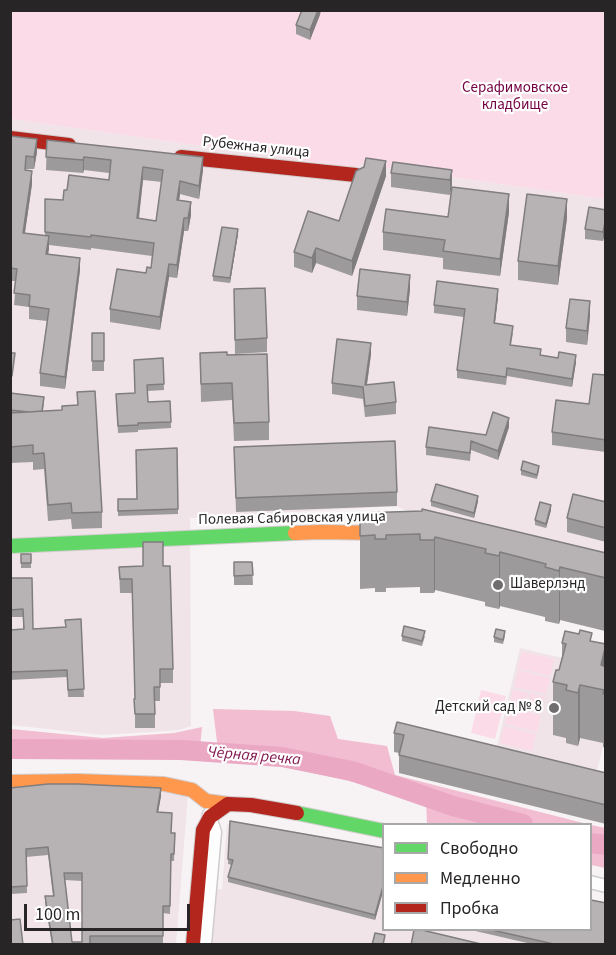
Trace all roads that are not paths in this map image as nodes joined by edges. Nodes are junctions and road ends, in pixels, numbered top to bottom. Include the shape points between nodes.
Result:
1 (10, 138) edge
2 (82, 147) edge
3 (165, 155) edge
4 (356, 175) edge
5 (396, 533) edge
6 (10, 546) edge
7 (10, 782) edge
8 (206, 801) junction
9 (218, 811) junction
10 (382, 831) edge
11 (193, 945) edge
12 (206, 945) edge

1 - 2 street
3 - 4 street, Рубежная улица
5 - 6 street, Полевая Сабировская улица via 320,532
7 - 8 street via 164,784 192,789
8 - 9 street
8 - 9 street
9 - 10 street via 251,805
9 - 11 street via 203,830
9 - 12 street

